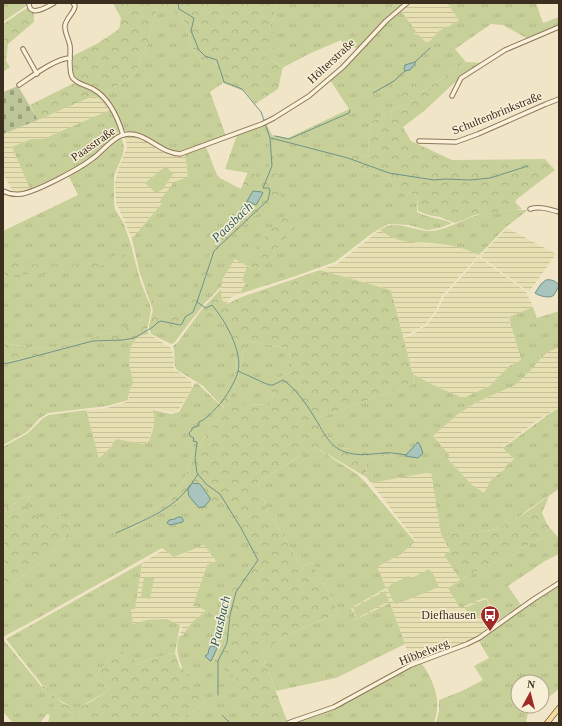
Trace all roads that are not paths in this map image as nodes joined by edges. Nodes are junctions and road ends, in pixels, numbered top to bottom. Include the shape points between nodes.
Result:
1 (29, 3) edge
2 (54, 3) edge
3 (73, 3) edge
4 (407, 3) edge
5 (559, 27) edge
6 (23, 49) dead end
7 (70, 58) junction
8 (37, 74) junction
9 (18, 85) dead end
10 (452, 96) dead end
11 (559, 99) edge
12 (262, 124) joint
13 (123, 135) junction
14 (419, 141) dead end
15 (3, 191) edge
16 (530, 209) dead end
17 (559, 212) edge
18 (559, 583) edge
19 (559, 708) edge
20 (288, 723) edge
21 (547, 723) edge

1 - 2 street via 28,6 35,11
3 - 7 street via 74,9 65,26
4 - 12 street, Hölterstraße via 386,21 343,67 309,96
5 - 10 street via 505,50 461,78
6 - 8 street
7 - 8 street via 58,61
7 - 13 street via 74,80 101,94 120,124
8 - 9 street
11 - 14 street, Schultenbrinkstraße via 456,142
12 - 13 street, Paasstraße via 180,154 168,152 138,135
13 - 15 street, Paasstraße via 84,165 30,191 14,195
16 - 17 street via 535,207
18 - 20 street, Hibbelweg via 479,638 411,665 334,707
19 - 21 main road

